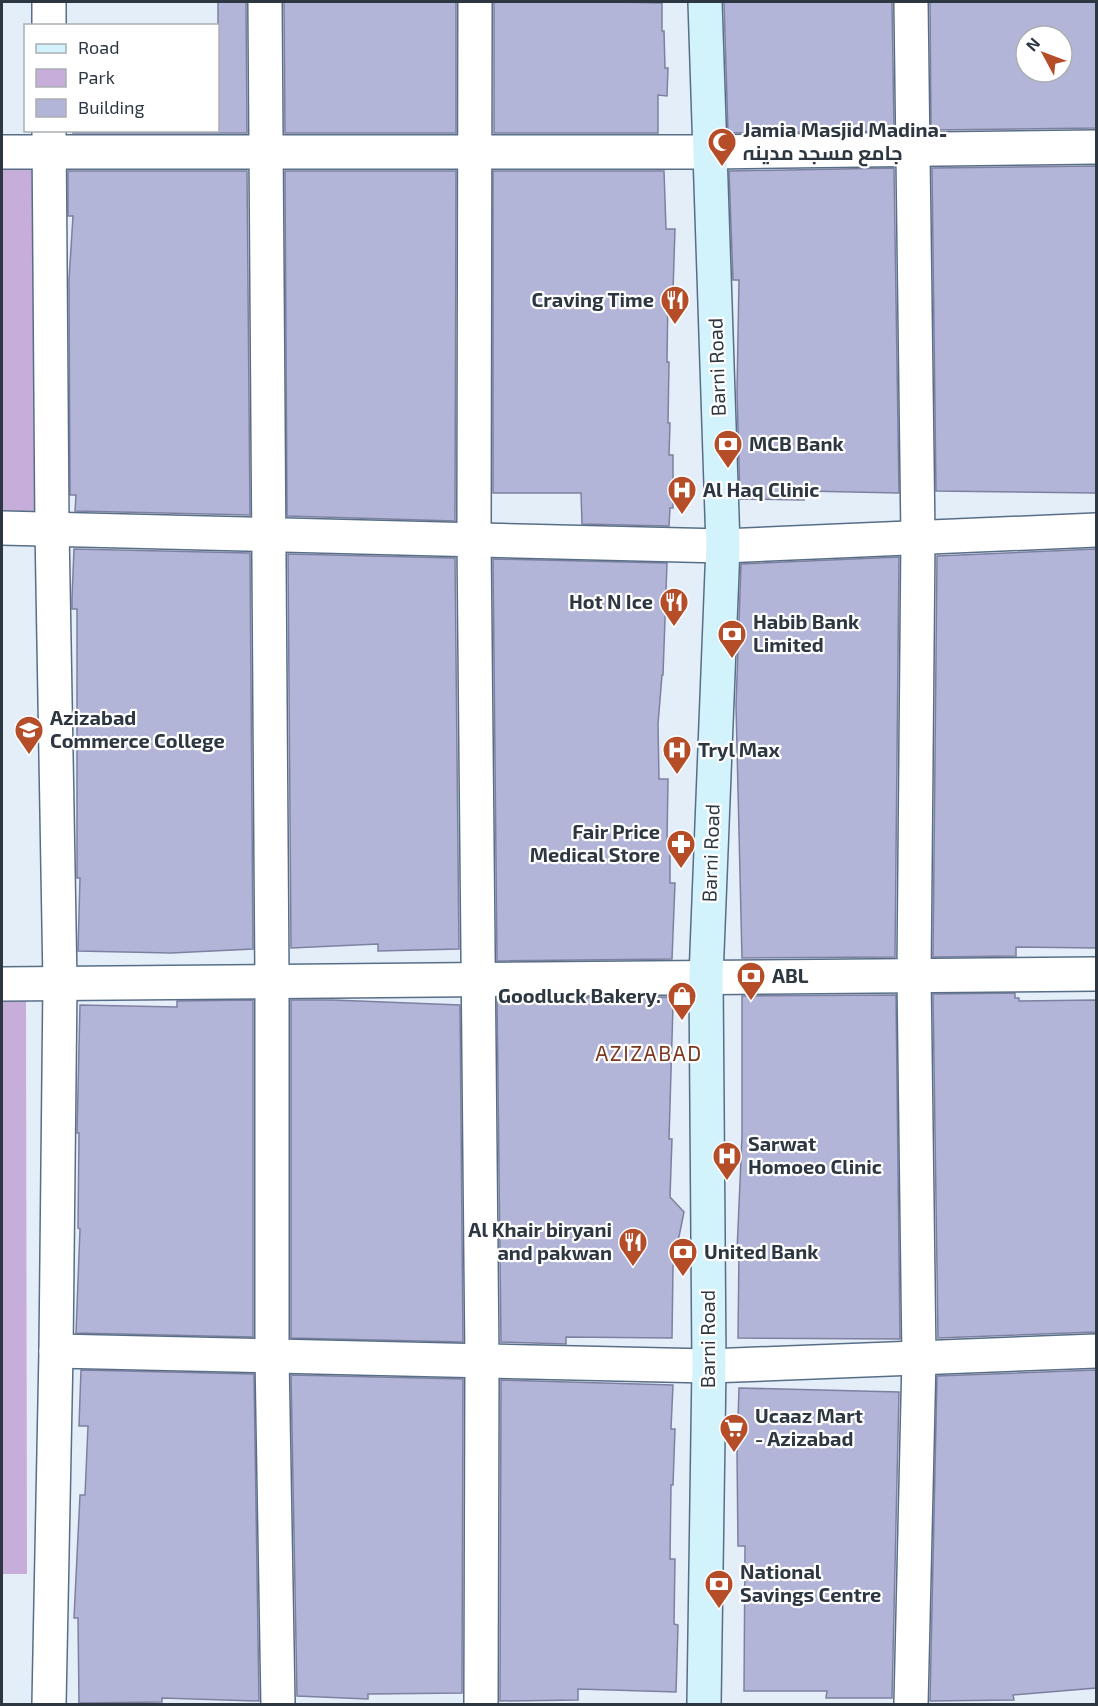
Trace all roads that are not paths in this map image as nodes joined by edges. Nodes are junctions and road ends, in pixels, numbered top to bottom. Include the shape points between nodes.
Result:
1 (49, 2) edge
2 (265, 2) edge
3 (475, 2) edge
4 (705, 2) edge
5 (911, 2) edge
6 (49, 24) edge
7 (50, 141) edge
8 (1096, 147) edge
9 (913, 149) junction
10 (2, 152) edge
11 (265, 152) junction
12 (475, 152) junction
13 (710, 152) junction
14 (2, 528) edge
15 (52, 528) junction
16 (1096, 531) edge
17 (268, 534) junction
18 (918, 538) junction
19 (474, 539) junction
20 (723, 546) junction
21 (1096, 974) edge
22 (914, 975) junction
23 (706, 977) junction
24 (479, 979) junction
25 (272, 981) junction
26 (60, 983) junction
27 (2, 984) edge
28 (56, 1351) junction
29 (1096, 1351) edge
30 (272, 1356) junction
31 (919, 1358) junction
32 (482, 1360) junction
33 (709, 1366) junction
34 (49, 1704) edge
35 (278, 1704) edge
36 (481, 1704) edge
37 (704, 1704) edge
38 (911, 1704) edge

1 - 6 street
2 - 11 street
3 - 12 street
4 - 13 street, Barni Road
5 - 9 street
7 - 10 street
7 - 11 street
7 - 15 street
8 - 9 street
9 - 13 street
9 - 18 street
11 - 12 street
11 - 17 street
12 - 13 street
12 - 19 street
13 - 20 street, Barni Road
14 - 15 street
15 - 17 street
15 - 26 street
16 - 18 street
17 - 19 street
17 - 25 street
18 - 20 street
18 - 22 street
19 - 20 street
19 - 24 street
20 - 23 street, Barni Road
21 - 22 street
22 - 23 street
22 - 31 street
23 - 24 street
23 - 33 street, Barni Road
24 - 25 street
24 - 32 street
25 - 26 street
25 - 30 street
26 - 27 street
26 - 28 street
28 - 30 street
28 - 34 street
29 - 31 street
30 - 32 street
30 - 35 street
31 - 33 street
31 - 38 street
32 - 33 street
32 - 36 street
33 - 37 street, Barni Road

